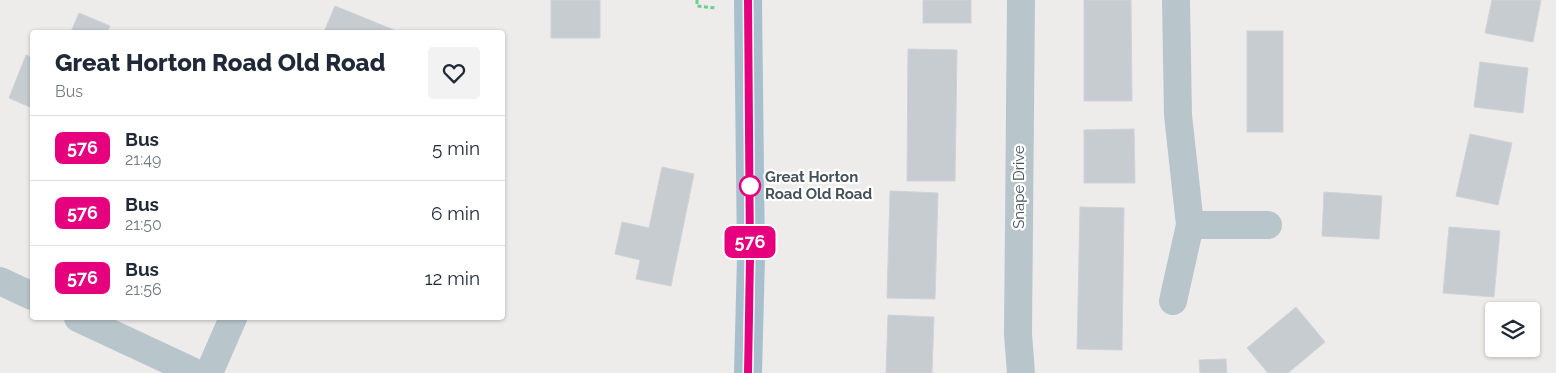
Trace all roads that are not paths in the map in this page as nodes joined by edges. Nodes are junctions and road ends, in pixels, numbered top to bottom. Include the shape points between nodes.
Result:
1 (748, 0) edge
2 (1021, 0) edge
3 (1176, 0) edge
4 (1190, 224) junction
5 (1268, 224) dead end
6 (0, 281) edge
7 (30, 295) edge
8 (1174, 301) dead end
9 (82, 320) edge
10 (232, 320) edge
11 (196, 373) edge
12 (209, 373) edge
13 (747, 373) edge
14 (1021, 373) edge

1 - 13 main road via 750,257
2 - 14 street, Snape Drive via 1018,334
3 - 4 street via 1178,115
4 - 5 street
4 - 8 street
6 - 7 street
9 - 11 street
10 - 12 street

